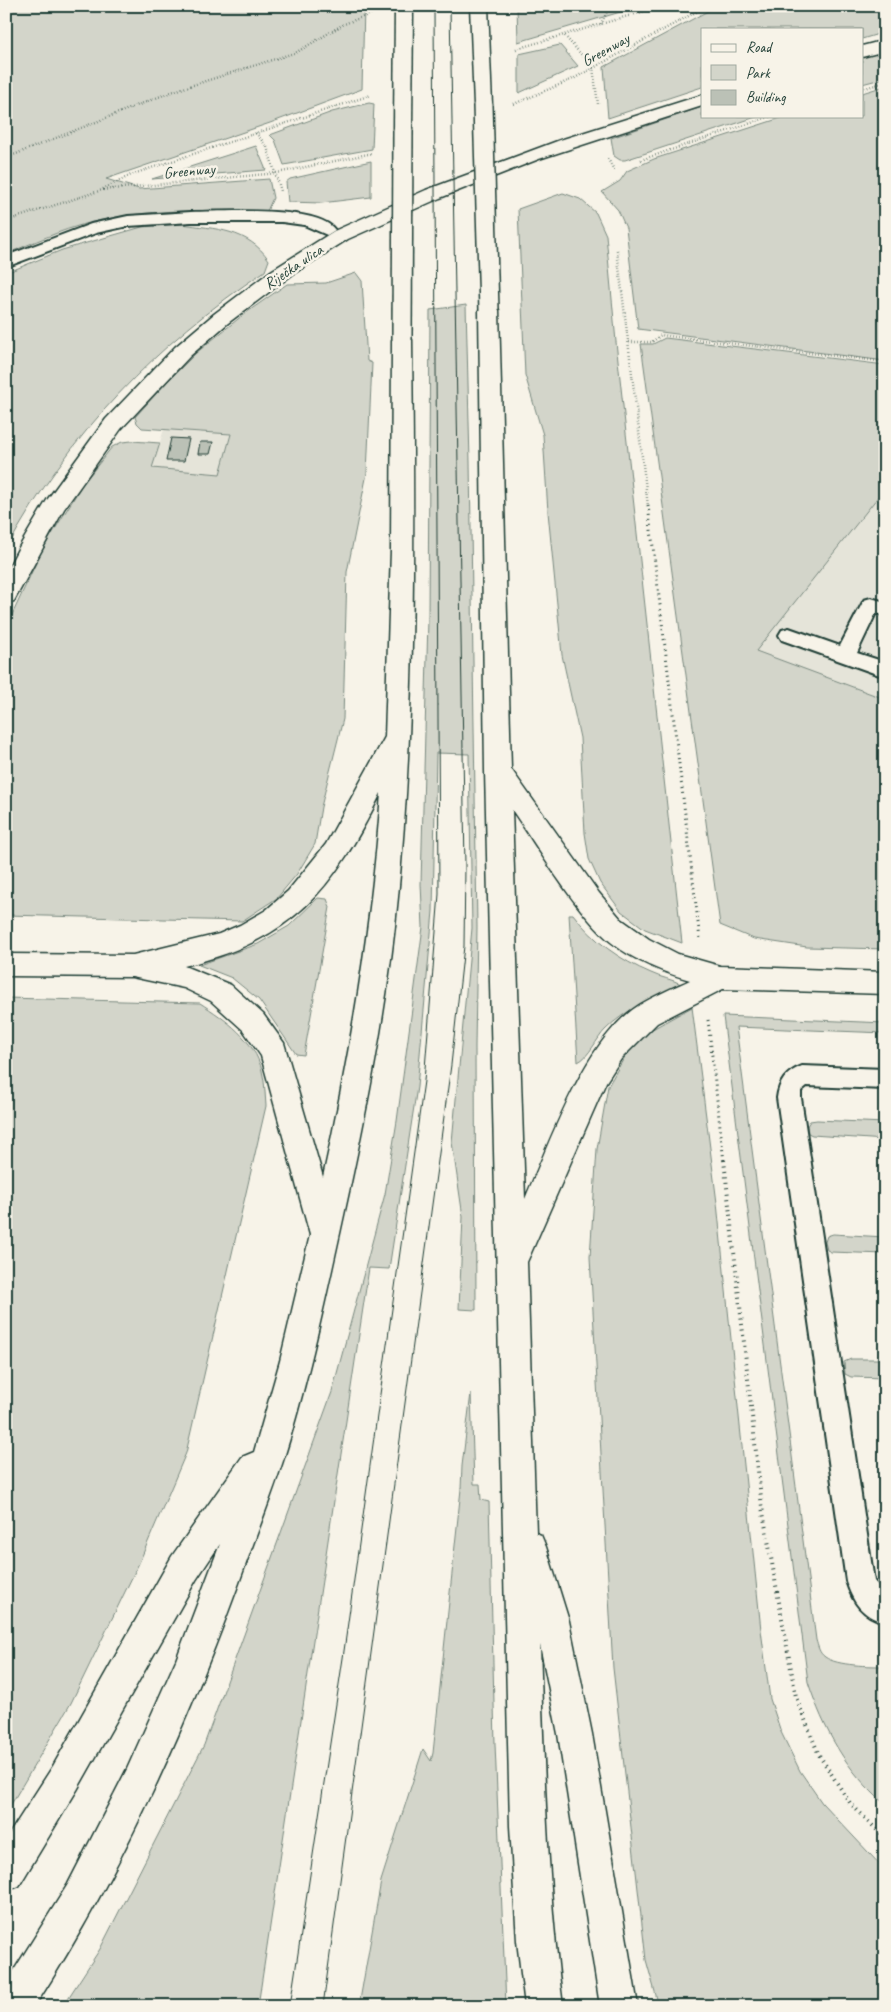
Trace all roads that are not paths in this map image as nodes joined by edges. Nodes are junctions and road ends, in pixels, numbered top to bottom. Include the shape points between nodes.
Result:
1 (404, 6) edge
2 (479, 6) edge
3 (885, 45) edge
4 (864, 51) edge
5 (701, 100) edge
6 (327, 230) dead end
7 (6, 262) edge
8 (6, 595) edge
9 (885, 610) edge
10 (789, 635) dead end
11 (845, 656) junction
12 (885, 670) edge
13 (399, 731) junction
14 (498, 771) junction
15 (6, 965) edge
16 (132, 966) junction
17 (720, 977) junction
18 (885, 983) edge
19 (885, 1079) edge
20 (324, 1235) junction
21 (512, 1261) junction
22 (274, 1438) junction
23 (519, 1512) junction
24 (885, 1608) edge
25 (6, 1874) edge
26 (13, 2006) edge
27 (544, 2006) edge
28 (619, 2006) edge

1 - 13 main road, bridge
2 - 14 main road, bridge via 492,409
3 - 4 main road
5 - 8 main road, Riječka ulica via 550,149 449,187 339,236 292,264 202,333 158,373 118,418 62,491
6 - 7 lane via 308,221 282,217 128,221 91,229
9 - 11 lane via 871,605
10 - 11 lane
11 - 12 lane
13 - 16 main road via 345,836 312,884 279,915 248,934 206,949
13 - 20 main road via 376,977 348,1133
14 - 17 main road via 612,927 639,948 671,964
14 - 21 main road
15 - 16 main road
16 - 20 main road via 197,982 221,993 253,1022 274,1052
17 - 18 main road
17 - 21 main road via 647,1015 611,1050 595,1075
19 - 24 lane via 802,1076 790,1087 789,1098 860,1581 869,1598 879,1608
20 - 22 main road
21 - 23 main road
22 - 25 main road via 184,1568 65,1778
22 - 26 main road via 214,1610 168,1724 87,1886
23 - 27 main road via 528,1826
23 - 28 main road via 552,1621 573,1725

